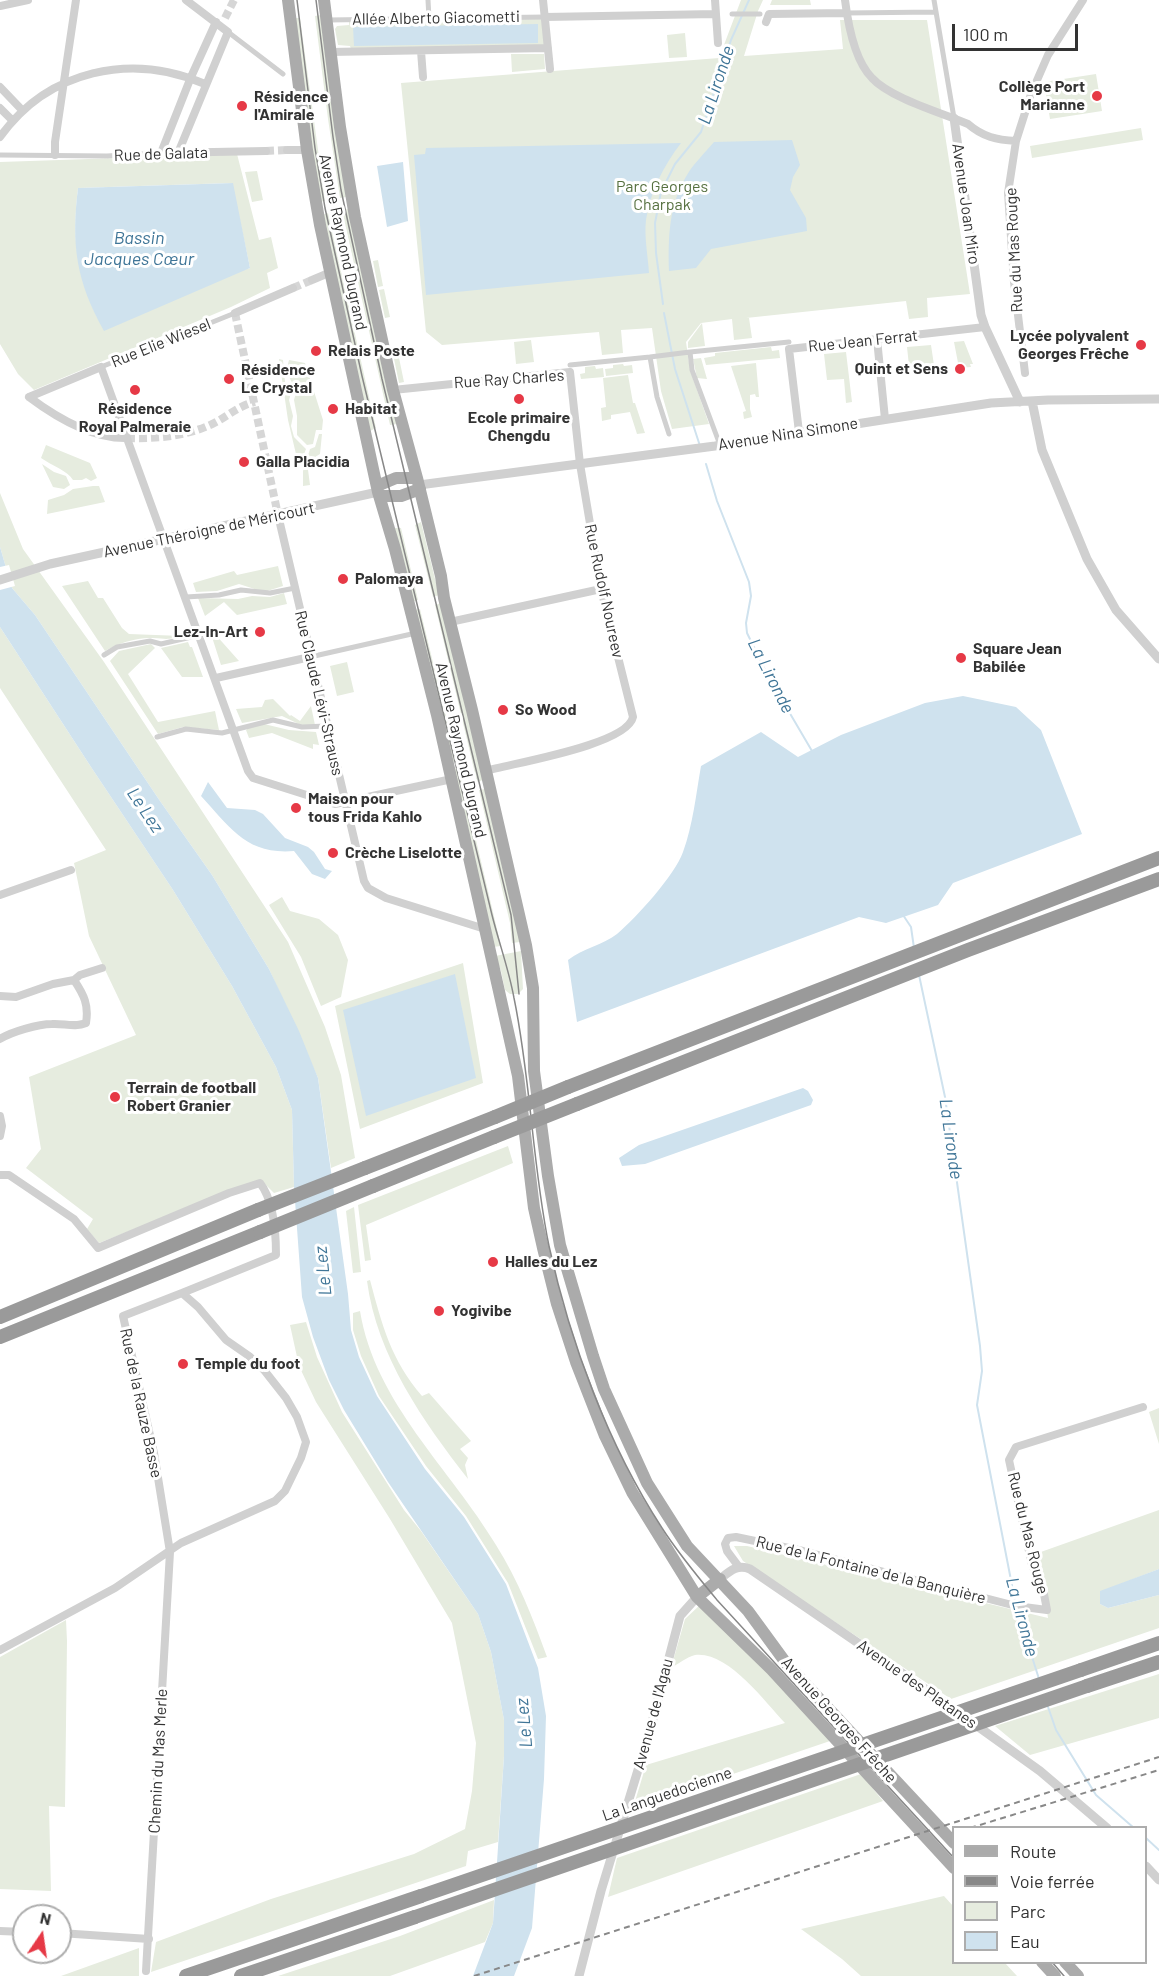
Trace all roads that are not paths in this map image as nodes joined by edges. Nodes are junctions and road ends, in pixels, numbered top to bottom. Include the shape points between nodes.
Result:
1 (28, 0) edge
2 (76, 0) edge
3 (186, 0) edge
4 (288, 0) edge
5 (324, 0) edge
6 (428, 0) edge
7 (543, 0) edge
8 (715, 0) edge
9 (845, 0) edge
10 (934, 0) edge
11 (1083, 0) edge
12 (0, 6) edge
13 (936, 12) junction
14 (846, 13) junction
15 (716, 14) junction
16 (732, 14) dead end
17 (760, 14) dead end
18 (545, 17) junction
19 (429, 18) junction
20 (326, 20) junction
21 (766, 22) dead end
22 (222, 25) junction
23 (718, 43) dead end
24 (548, 48) junction
25 (420, 51) junction
26 (330, 52) junction
27 (550, 69) dead end
28 (283, 74) dead end
29 (191, 77) junction
30 (423, 77) dead end
31 (65, 83) junction
32 (206, 84) junction
33 (0, 87) edge
34 (0, 108) edge
35 (22, 110) junction
36 (954, 118) junction
37 (12, 120) junction
38 (0, 137) edge
39 (1016, 141) junction
40 (287, 150) tunnel mouth
41 (307, 150) junction
42 (266, 151) tunnel mouth
43 (161, 153) junction
44 (178, 153) junction
45 (0, 155) edge
46 (55, 155) junction
47 (331, 272) junction
48 (312, 280) tunnel mouth
49 (293, 288) tunnel mouth
50 (235, 313) joint
51 (985, 327) junction
52 (877, 339) junction
53 (789, 342) dead end
54 (690, 352) junction
55 (650, 357) junction
56 (570, 365) dead end
57 (101, 367) junction
58 (1025, 373) dead end
59 (393, 390) junction
60 (1159, 399) edge
61 (1032, 401) junction
62 (1020, 402) junction
63 (885, 419) junction
64 (799, 432) junction
65 (669, 434) dead end
66 (127, 438) junction
67 (718, 445) junction
68 (580, 464) junction
69 (419, 484) junction
70 (378, 491) junction
71 (278, 514) junction
72 (164, 539) junction
73 (0, 580) edge
74 (295, 588) junction
75 (602, 589) junction
76 (186, 597) junction
77 (450, 622) junction
78 (416, 633) junction
79 (200, 635) junction
80 (104, 655) dead end
81 (310, 657) junction
82 (1159, 659) edge
83 (216, 678) junction
84 (326, 726) junction
85 (234, 731) junction
86 (157, 736) dead end
87 (486, 771) junction
88 (452, 779) junction
89 (345, 803) junction
90 (1159, 858) edge
91 (71, 870) dead end
92 (1159, 879) edge
93 (0, 895) edge
94 (485, 929) junction
95 (102, 968) dead end
96 (74, 980) junction
97 (0, 996) edge
98 (0, 1039) edge
99 (0, 1116) edge
100 (0, 1136) edge
101 (0, 1175) edge
102 (182, 1293) junction
103 (0, 1317) edge
104 (0, 1337) edge
105 (1143, 1407) dead end
106 (634, 1497) joint
107 (663, 1510) joint
108 (170, 1552) junction
109 (739, 1567) junction
110 (720, 1579) junction
111 (697, 1597) junction
112 (1047, 1610) joint
113 (1159, 1643) edge
114 (0, 1650) edge
115 (1159, 1662) edge
116 (1106, 1826) edge
117 (952, 1841) edge
118 (952, 1866) edge
119 (1147, 1867) edge
120 (1159, 1880) edge
121 (72, 1934) edge
122 (149, 1939) junction
123 (1044, 1964) edge
124 (1067, 1964) edge
125 (146, 1971) dead end
126 (186, 1976) edge
127 (241, 1976) edge
128 (579, 1976) edge
129 (1055, 1976) edge
130 (1078, 1976) edge

1 - 12 street
2 - 31 street
3 - 22 street
4 - 41 main road, Avenue Raymond Dugrand
5 - 20 main road, Avenue Raymond Dugrand
6 - 19 street
7 - 18 street
8 - 15 street
9 - 14 street
10 - 13 street, Avenue Joan Miro
11 - 39 street, Rue du Mas Rouge via 1048,55
13 - 14 street
13 - 36 street, Avenue Joan Miro
14 - 21 street via 769,14
14 - 36 street via 858,57 871,78 894,93
15 - 18 street
15 - 23 street
16 - 17 street
18 - 19 street, Allée Alberto Giacometti
18 - 24 street
19 - 20 street, Allée Alberto Giacometti
20 - 26 main road, Avenue Raymond Dugrand
22 - 28 street
22 - 29 street
22 - 32 street
24 - 25 street, Allée Alberto Giacometti
24 - 27 street
25 - 26 street, Allée Alberto Giacometti
25 - 30 street, Allée Alberto Giacometti
26 - 59 main road, Avenue Raymond Dugrand via 354,212
29 - 31 street via 153,69 122,68
29 - 32 street
29 - 43 street
31 - 35 street
31 - 46 street
32 - 44 street
33 - 35 street
34 - 37 street
35 - 37 street
36 - 39 street via 992,138
36 - 51 street, Avenue Joan Miro
37 - 38 street
39 - 58 street, Rue du Mas Rouge via 1008,204
40 - 41 street
41 - 47 main road, Avenue Raymond Dugrand
42 - 44 street, Rue de Galata
43 - 44 street, Rue de Galata
43 - 46 street, Rue de Galata
45 - 46 street, Rue de Galata
47 - 48 street
47 - 70 main road, Avenue Raymond Dugrand
49 - 50 street, Rue Elie Wiesel
50 - 57 street, Rue Elie Wiesel
51 - 52 street, Rue Jean Ferrat
51 - 62 street, Avenue Joan Miro
52 - 63 street
52 - 64 street, Rue Jean Ferrat via 789,349
53 - 54 street
54 - 55 street
54 - 67 street via 692,370
55 - 56 street
55 - 65 street
57 - 66 street
57 - 66 street, Rue Elie Wiesel via 29,397 85,430
59 - 68 street, Rue Ray Charles via 570,372
59 - 69 main road, Avenue Raymond Dugrand
60 - 61 street, Avenue Nina Simone
61 - 62 street, Avenue Nina Simone
61 - 82 street via 1042,450 1086,559 1116,610
62 - 63 street, Avenue Nina Simone
63 - 64 street, Avenue Nina Simone
64 - 67 street, Avenue Nina Simone
66 - 72 street
67 - 68 street, Avenue Nina Simone
68 - 69 street, Avenue Nina Simone
68 - 75 street, Rue Rudolf Noureev
69 - 70 main road via 401,496
69 - 70 main road via 396,478
69 - 77 main road, Avenue Raymond Dugrand
70 - 71 street, Avenue Théroigne de Méricourt
70 - 78 main road, Avenue Raymond Dugrand
71 - 72 street, Avenue Théroigne de Méricourt
71 - 74 street, Rue Claude Lévi-Strauss
72 - 73 street, Avenue Théroigne de Méricourt
72 - 76 street
74 - 76 street
74 - 81 street, Rue Claude Lévi-Strauss
75 - 77 street
75 - 87 street, Rue Rudolf Noureev via 633,717 631,724 602,741
76 - 79 street
77 - 87 main road, Avenue Raymond Dugrand
78 - 81 street
78 - 88 main road, Avenue Raymond Dugrand
79 - 80 street via 160,644 150,641 117,647
79 - 83 street
81 - 83 street
81 - 84 street, Rue Claude Lévi-Strauss
83 - 85 street
84 - 85 street via 302,727 273,720
84 - 89 street, Rue Claude Lévi-Strauss
85 - 86 street via 186,729
85 - 89 street via 253,778 335,804
87 - 107 main road, Avenue Raymond Dugrand via 533,988 534,1071 560,1245 604,1389
88 - 89 street
88 - 94 main road, Avenue Raymond Dugrand
89 - 94 street, Rue Claude Lévi-Strauss via 360,870 368,888 386,898
90 - 103 highway, bridge via 568,1087
91 - 93 street
92 - 104 highway, bridge via 879,984
94 - 106 main road, Avenue Raymond Dugrand via 518,1076 534,1208 552,1286 576,1362
95 - 96 street
96 - 97 street via 15,997
96 - 98 street via 87,1002 86,1023 48,1024
99 - 100 street
101 - 102 street via 9,1174 74,1219 98,1248 260,1183 267,1192 276,1255
102 - 108 street, Rue de la Rauze Basse via 123,1317 154,1453
102 - 108 street via 226,1340 275,1382 297,1417 306,1442 280,1497 181,1543
105 - 112 street, Rue du Mas Rouge via 1016,1448 1009,1460 1032,1565
106 - 111 main road, Avenue Georges Frêche
107 - 110 main road, Avenue Georges Frêche via 687,1546
108 - 114 street via 115,1588
108 - 122 street, Chemin du Mas Merle
109 - 110 street
109 - 112 street, Rue de la Fontaine de la Banquière via 727,1551 728,1538 803,1551 1016,1606
109 - 116 street, Avenue des Platanes via 750,1569 934,1695 1040,1771
110 - 111 main road
110 - 117 main road, Avenue Georges Frêche via 786,1664
111 - 118 main road, Avenue Georges Frêche via 771,1669
111 - 128 street, Avenue de l'Agau via 680,1616
113 - 126 highway, La Languedocienne, bridge
115 - 127 highway, La Languedocienne, bridge
119 - 120 street
121 - 122 street
122 - 125 street, Chemin du Mas Merle
123 - 129 main road
124 - 130 main road

